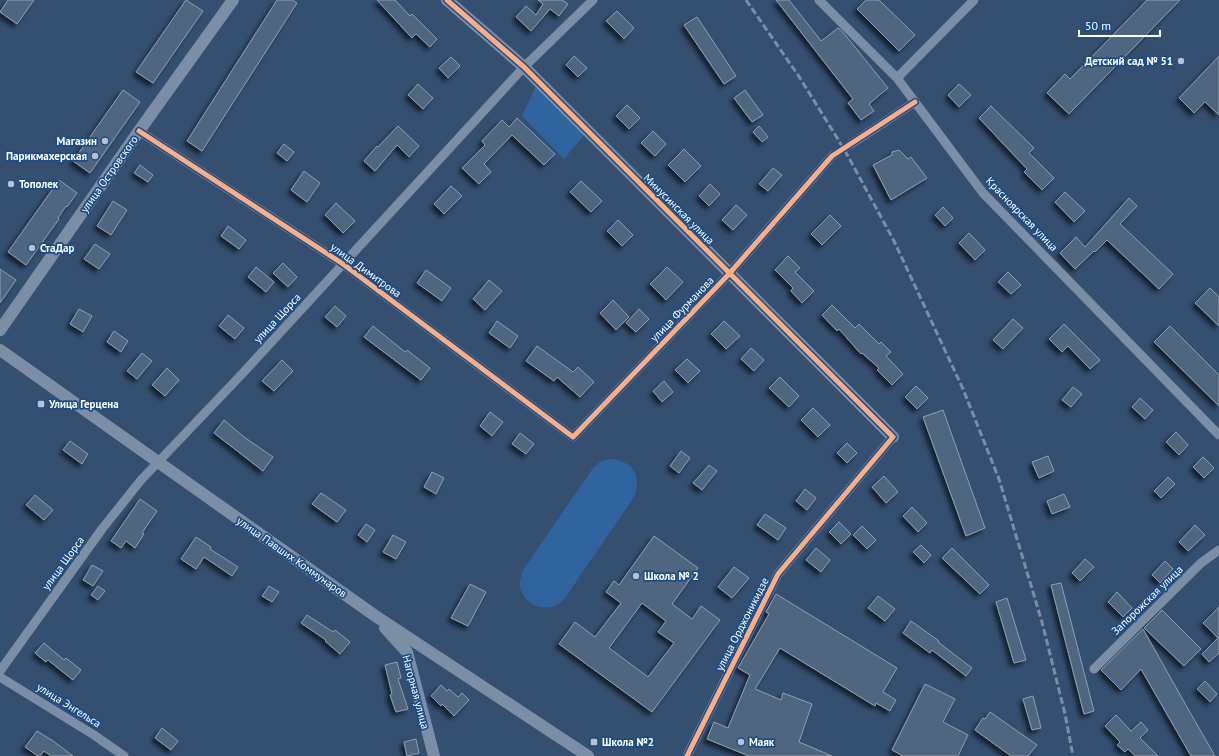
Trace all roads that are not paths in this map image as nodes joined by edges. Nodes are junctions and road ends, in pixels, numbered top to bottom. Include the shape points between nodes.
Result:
1 (233, 0) edge
2 (447, 0) edge
3 (593, 0) edge
4 (819, 0) edge
5 (974, 0) edge
6 (524, 67) junction
7 (897, 78) junction
8 (915, 102) junction
9 (139, 131) junction
10 (851, 144) tunnel mouth
11 (832, 156) tunnel mouth
12 (343, 264) junction
13 (729, 274) junction
14 (0, 330) edge
15 (0, 350) edge
16 (1219, 435) edge
17 (573, 437) joint
18 (893, 437) joint
19 (157, 462) junction
20 (1219, 550) edge
21 (374, 615) junction
22 (1094, 669) dead end
23 (0, 671) edge
24 (0, 677) edge
25 (124, 756) edge
26 (434, 756) edge
27 (588, 756) edge
28 (687, 756) edge

1 - 9 street, улица Островского
2 - 6 street, Минусинская улица
3 - 6 street, улица Щорса
4 - 7 street, Красноярская улица
5 - 7 street
6 - 12 street, улица Щорса
6 - 13 street, Минусинская улица
7 - 8 street, Красноярская улица
8 - 10 street
8 - 16 street, Красноярская улица via 983,193
9 - 12 street, улица Димитрова
9 - 14 street, улица Островского
11 - 13 street, улица Фурманова
12 - 17 street, улица Димитрова
12 - 19 street, улица Щорса
13 - 17 street, улица Фурманова
13 - 18 street, Минусинская улица
15 - 19 street, улица Павших Коммунаров
18 - 28 street, улица Орджоникидзе via 778,574
19 - 21 street, улица Павших Коммунаров
19 - 23 street, улица Щорса via 102,529
20 - 22 street, Запорожская улица via 1201,563
21 - 26 street, Нагорная улица via 407,652
21 - 27 street, улица Павших Коммунаров
24 - 25 street, улица Энгельса

